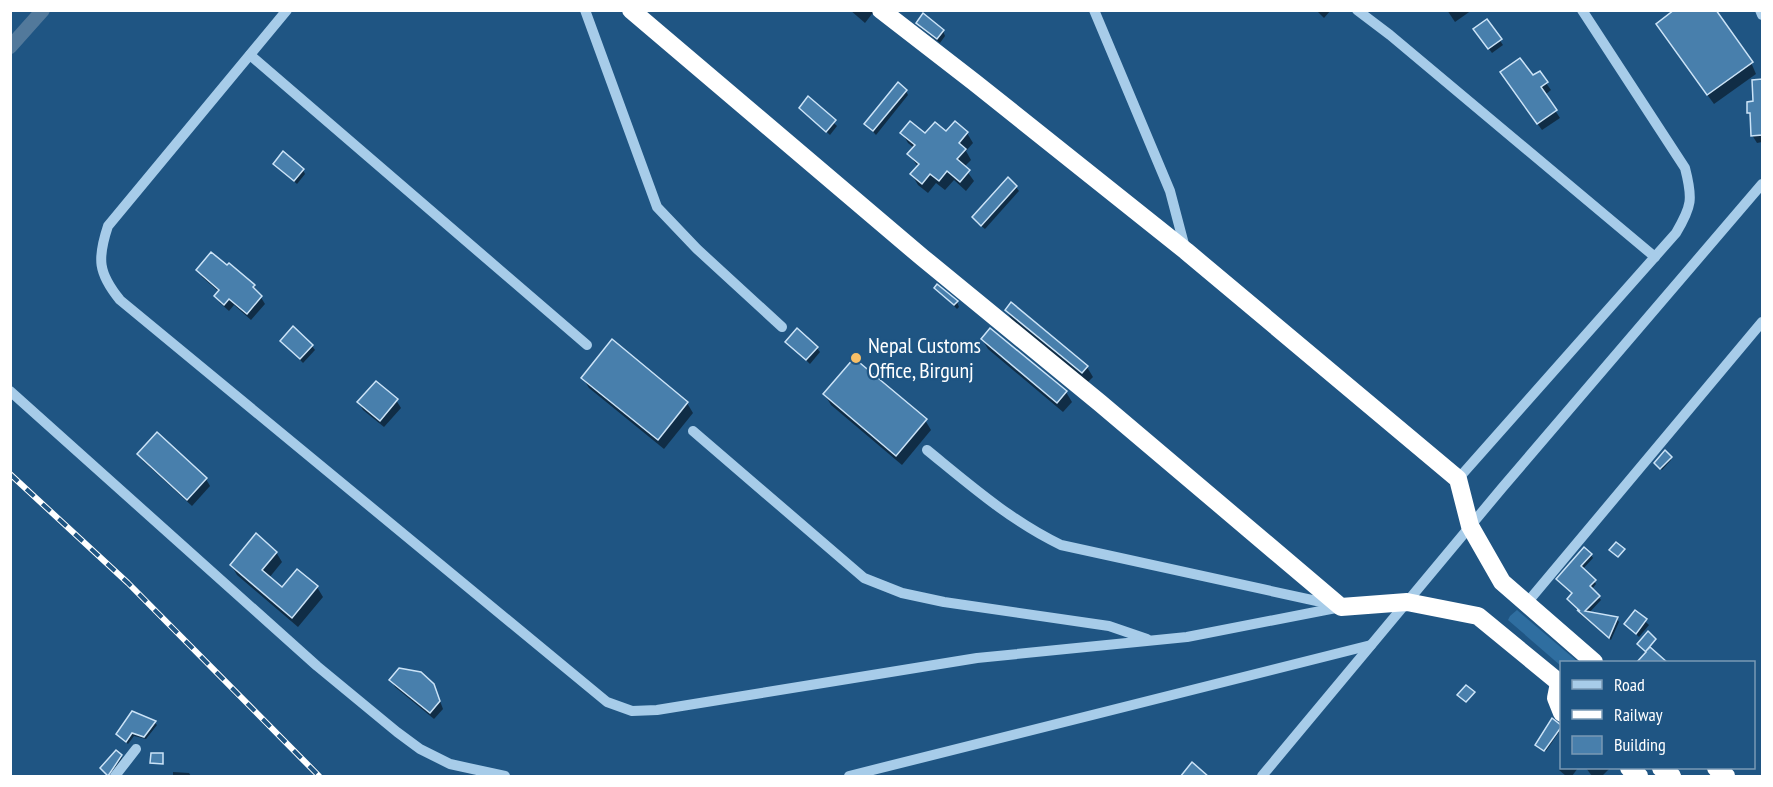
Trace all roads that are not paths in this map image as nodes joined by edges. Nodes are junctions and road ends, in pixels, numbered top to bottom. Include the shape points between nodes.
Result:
1 (287, 10) edge
2 (585, 10) edge
3 (631, 10) edge
4 (880, 10) edge
5 (1094, 10) edge
6 (1357, 10) edge
7 (1582, 10) edge
8 (1760, 10) edge
9 (1762, 15) edge
10 (250, 55) junction
11 (1762, 184) edge
12 (1186, 251) junction
13 (1655, 257) junction
14 (1762, 322) edge
15 (782, 327) dead end
16 (587, 345) dead end
17 (10, 391) edge
18 (693, 431) dead end
19 (927, 450) dead end
20 (1458, 479) junction
21 (1470, 526) junction
22 (1407, 602) junction
23 (1526, 604) junction
24 (1341, 607) junction
25 (1153, 641) junction
26 (1371, 645) junction
27 (1592, 661) edge
28 (1560, 684) edge
29 (1560, 708) edge
30 (136, 749) dead end
31 (115, 777) edge
32 (505, 777) edge
33 (849, 777) edge
34 (1262, 777) edge

1 - 10 street
2 - 15 street via 657,207
3 - 24 highway
4 - 12 highway
5 - 12 street via 1170,191
6 - 13 street
7 - 13 street via 1685,168 1690,188 1689,211
8 - 9 street
10 - 16 street
10 - 25 street via 108,226 101,247 101,268 108,284 129,307 607,702 632,711 657,710 977,658
11 - 21 street
12 - 20 highway
13 - 20 street
14 - 23 street
17 - 32 street via 308,658 397,732 450,764
18 - 25 street via 864,578 902,593 1109,626
19 - 24 street via 1003,511 1061,545
20 - 21 highway
21 - 22 street
21 - 23 highway via 1502,582
22 - 24 highway
22 - 26 street
22 - 28 highway via 1478,616
23 - 27 highway
24 - 25 street
26 - 33 street
26 - 34 street
28 - 29 highway via 1556,698
30 - 31 street

